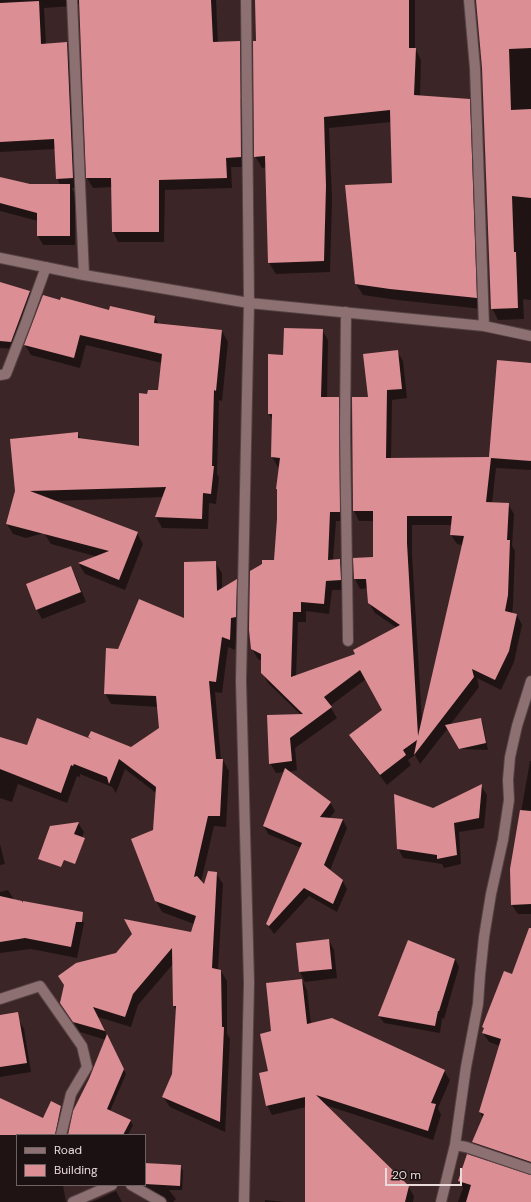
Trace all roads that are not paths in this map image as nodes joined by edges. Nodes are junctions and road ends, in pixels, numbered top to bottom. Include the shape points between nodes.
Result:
1 (72, 0) edge
2 (246, 0) edge
3 (468, 0) edge
4 (0, 258) edge
5 (46, 267) junction
6 (84, 275) junction
7 (249, 303) junction
8 (346, 312) junction
9 (484, 326) junction
10 (531, 336) edge
11 (0, 375) edge
12 (348, 641) dead end
13 (531, 681) edge
14 (0, 999) edge
15 (61, 1134) edge
16 (455, 1145) junction
17 (531, 1169) edge
18 (110, 1186) edge
19 (133, 1186) edge
20 (73, 1202) edge
21 (161, 1202) edge
22 (244, 1202) edge
23 (442, 1202) edge

1 - 6 street
2 - 7 street
3 - 9 street via 475,68
4 - 5 street
5 - 6 street
5 - 11 street via 6,374
6 - 7 street
7 - 8 street
7 - 22 street via 241,681 249,983
8 - 9 street
8 - 12 street
9 - 10 street
13 - 16 street via 510,757 509,800 484,937 478,1004
14 - 15 street via 40,986 82,1046 87,1067 71,1094
16 - 17 street
16 - 23 street
18 - 20 street
19 - 21 street

